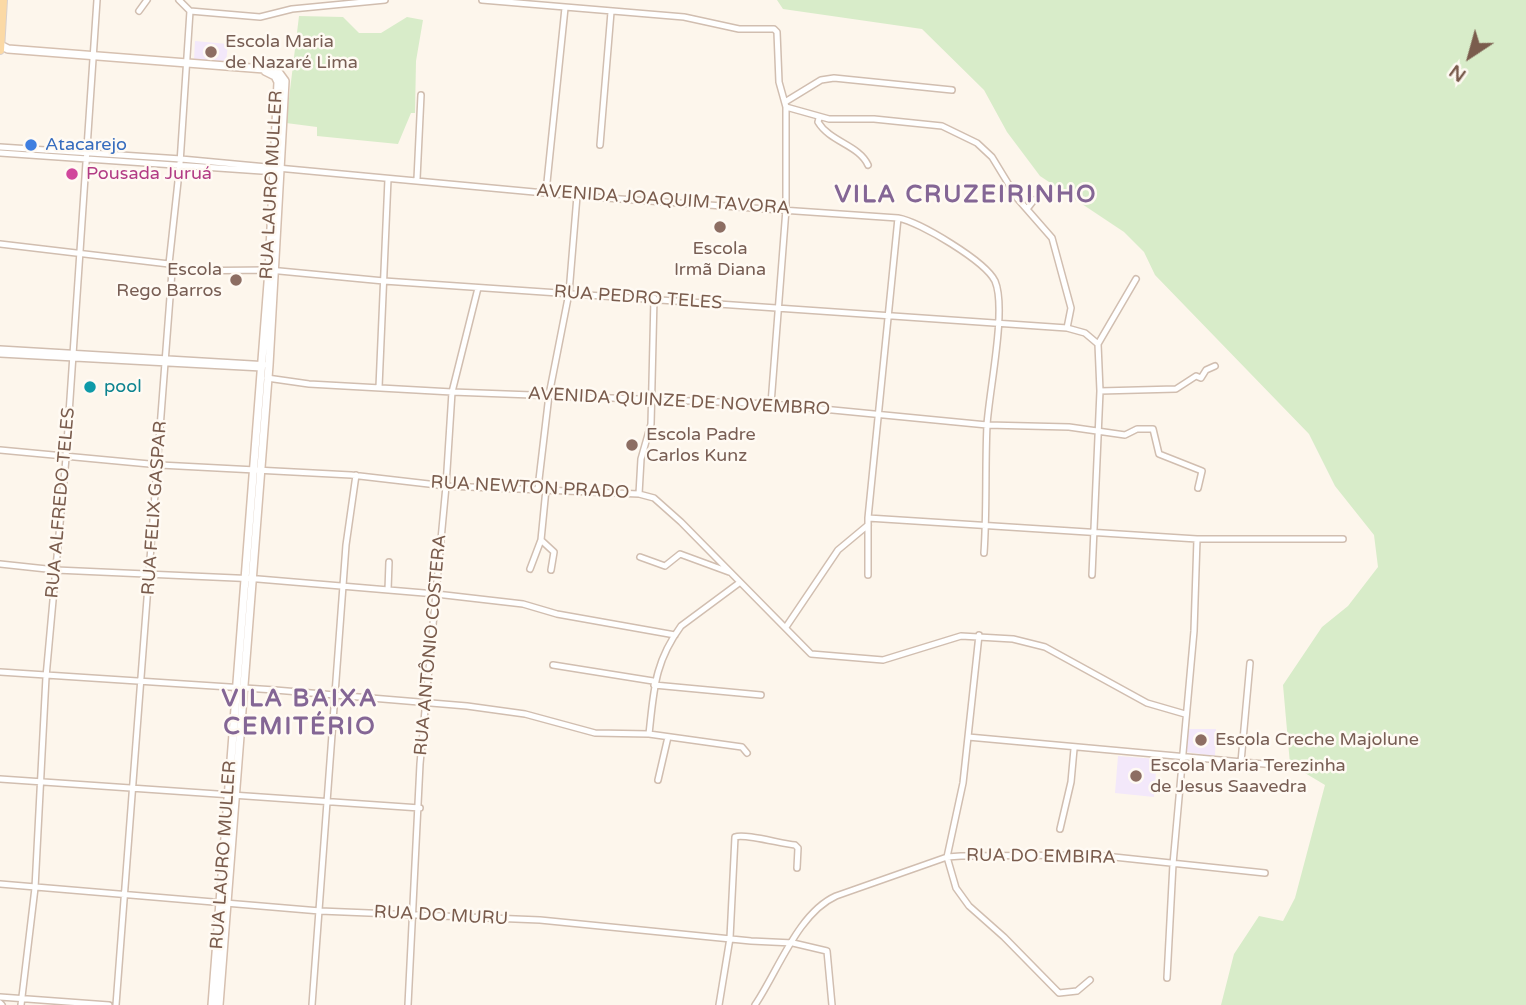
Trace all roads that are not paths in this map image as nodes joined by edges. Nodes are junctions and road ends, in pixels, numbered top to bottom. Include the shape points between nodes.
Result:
1 (3, 0) edge
2 (97, 0) edge
3 (147, 0) edge
4 (179, 0) edge
5 (386, 0) edge
6 (482, 0) edge
7 (341, 2) edge
8 (325, 4) edge
9 (565, 8) junction
10 (139, 11) dead end
11 (190, 11) junction
12 (611, 12) junction
13 (2, 48) edge
14 (93, 57) junction
15 (186, 64) junction
16 (952, 90) dead end
17 (421, 95) dead end
18 (785, 105) junction
19 (819, 118) junction
20 (600, 145) dead end
21 (0, 147) edge
22 (0, 153) edge
23 (86, 155) junction
24 (181, 161) junction
25 (868, 165) dead end
26 (279, 170) junction
27 (388, 179) junction
28 (417, 179) junction
29 (547, 192) junction
30 (577, 196) junction
31 (1034, 200) dead end
32 (786, 209) junction
33 (1027, 209) junction
34 (898, 218) junction
35 (0, 244) edge
36 (78, 254) junction
37 (171, 267) junction
38 (272, 271) junction
39 (1136, 279) dead end
40 (384, 281) junction
41 (478, 288) junction
42 (569, 293) junction
43 (654, 298) junction
44 (778, 307) junction
45 (887, 314) junction
46 (997, 324) junction
47 (1068, 328) junction
48 (1098, 344) junction
49 (0, 349) edge
50 (0, 354) edge
51 (72, 355) junction
52 (166, 359) junction
53 (265, 366) junction
54 (1215, 366) dead end
55 (264, 378) junction
56 (379, 387) junction
57 (1100, 391) junction
58 (452, 392) junction
59 (549, 394) junction
60 (649, 399) junction
61 (771, 404) junction
62 (879, 414) junction
63 (988, 425) junction
64 (1098, 431) junction
65 (0, 450) edge
66 (66, 458) junction
67 (160, 465) junction
68 (256, 471) junction
69 (356, 475) junction
70 (446, 486) junction
71 (538, 488) junction
72 (1198, 488) dead end
73 (546, 489) junction
74 (639, 494) junction
75 (868, 521) junction
76 (986, 524) junction
77 (1096, 532) junction
78 (1197, 539) junction
79 (541, 540) junction
80 (1343, 540) dead end
81 (984, 553) dead end
82 (640, 557) dead end
83 (389, 562) dead end
84 (0, 564) edge
85 (530, 569) dead end
86 (56, 570) junction
87 (551, 570) dead end
88 (150, 573) junction
89 (732, 573) junction
90 (867, 575) dead end
91 (1092, 575) dead end
92 (248, 579) junction
93 (739, 583) junction
94 (344, 587) junction
95 (388, 590) junction
96 (436, 594) junction
97 (786, 627) junction
98 (675, 635) junction
99 (979, 635) junction
100 (1250, 663) dead end
101 (553, 666) dead end
102 (0, 672) edge
103 (46, 677) junction
104 (142, 682) junction
105 (653, 683) junction
106 (240, 688) junction
107 (761, 695) dead end
108 (335, 696) junction
109 (428, 703) junction
110 (1185, 714) junction
111 (649, 734) junction
112 (667, 737) junction
113 (968, 737) junction
114 (1074, 749) junction
115 (747, 752) dead end
116 (1182, 758) junction
117 (1241, 762) junction
118 (1275, 765) dead end
119 (0, 779) edge
120 (658, 780) dead end
121 (43, 783) junction
122 (133, 789) junction
123 (232, 796) junction
124 (328, 801) junction
125 (420, 808) junction
126 (1060, 829) dead end
127 (947, 857) junction
128 (1173, 864) junction
129 (797, 869) dead end
130 (1265, 873) dead end
131 (0, 884) edge
132 (35, 888) junction
133 (122, 895) junction
134 (223, 902) junction
135 (320, 911) junction
136 (414, 915) junction
137 (730, 937) junction
138 (793, 943) junction
139 (1167, 978) dead end
140 (1090, 980) dead end
141 (0, 997) edge
142 (21, 1002) edge
143 (109, 1005) edge
144 (116, 1005) edge
145 (212, 1005) edge
146 (219, 1005) edge
147 (312, 1005) edge
148 (408, 1005) edge
149 (719, 1005) edge
150 (755, 1005) edge
151 (832, 1005) edge

1 - 13 main road
2 - 14 street, RUA ALFREDO TELES
3 - 10 street
4 - 11 street
5 - 7 street
6 - 9 street
7 - 8 street
8 - 11 street via 260,17
9 - 12 street
9 - 29 street
11 - 15 street, RUA FELIX GASPAR
12 - 18 street via 684,17 739,29 774,29 780,39 779,82
12 - 20 street
13 - 14 street
14 - 15 street
14 - 23 street, RUA ALFREDO TELES
15 - 24 street, RUA FELIX GASPAR
15 - 26 street, RUA LAURO MULLER via 276,70 285,81
16 - 18 street via 834,78 821,80
17 - 28 street
18 - 19 street
18 - 32 street
19 - 25 street via 826,133 862,155
19 - 33 street via 874,118 960,132 992,157
21 - 23 street, AVENIDA JOAQUIM TAVORA
22 - 23 street, AVENIDA JOAQUIM TAVORA
23 - 24 street, AVENIDA JOAQUIM TAVORA
23 - 36 street, RUA ALFREDO TELES
24 - 26 street, AVENIDA JOAQUIM TAVORA
24 - 37 street, RUA FELIX GASPAR
26 - 27 street, AVENIDA JOAQUIM TAVORA
26 - 38 street, RUA LAURO MULLER
27 - 28 street, AVENIDA JOAQUIM TAVORA
27 - 40 street
28 - 29 street, AVENIDA JOAQUIM TAVORA
29 - 30 street, AVENIDA JOAQUIM TAVORA
30 - 32 street, AVENIDA JOAQUIM TAVORA
30 - 42 street
31 - 33 street
32 - 34 street, AVENIDA JOAQUIM TAVORA
32 - 44 street
33 - 47 street via 1055,244 1071,308
34 - 45 street
34 - 46 street, AVENIDA JOAQUIM TAVORA via 932,231 986,270 997,287
35 - 36 street, RUA PEDRO TELES
36 - 37 street, RUA PEDRO TELES
36 - 51 street, RUA ALFREDO TELES
37 - 38 street, RUA PEDRO TELES
37 - 52 street, RUA FELIX GASPAR
38 - 40 street, RUA PEDRO TELES
38 - 53 street, RUA LAURO MULLER
39 - 48 street
40 - 41 street, RUA PEDRO TELES
40 - 56 street
41 - 42 street, RUA PEDRO TELES
41 - 58 street, RUA ANTÔNIO COSTERA
42 - 43 street, RUA PEDRO TELES
42 - 59 street
43 - 44 street, RUA PEDRO TELES
43 - 60 street
44 - 45 street, RUA PEDRO TELES
44 - 61 street
45 - 46 street, RUA PEDRO TELES
45 - 62 street
46 - 47 street, RUA PEDRO TELES
46 - 63 street
47 - 48 street, RUA PEDRO TELES via 1085,333
48 - 57 street
49 - 51 street
50 - 51 street
51 - 52 street
51 - 66 street, RUA ALFREDO TELES
52 - 53 street
52 - 67 street, RUA FELIX GASPAR
53 - 55 street, RUA LAURO MULLER
54 - 57 street via 1176,389
55 - 56 street, AVENIDA QUINZE DE NOVEMBRO
55 - 68 street, RUA LAURO MULLER
56 - 58 street, AVENIDA QUINZE DE NOVEMBRO
57 - 64 street
58 - 59 street, AVENIDA QUINZE DE NOVEMBRO
58 - 70 street, RUA ANTÔNIO COSTERA
59 - 60 street, AVENIDA QUINZE DE NOVEMBRO
59 - 71 street
60 - 61 street, AVENIDA QUINZE DE NOVEMBRO
60 - 74 street via 651,424 641,459
61 - 62 street, AVENIDA QUINZE DE NOVEMBRO
62 - 63 street, AVENIDA QUINZE DE NOVEMBRO
62 - 75 street
63 - 64 street, AVENIDA QUINZE DE NOVEMBRO
63 - 76 street
64 - 72 street, AVENIDA QUINZE DE NOVEMBRO via 1125,435 1153,429 1159,454 1202,471
64 - 77 street
65 - 66 street, RUA NEWTON PRADO
66 - 67 street, RUA NEWTON PRADO
66 - 86 street, RUA ALFREDO TELES
67 - 68 street, RUA NEWTON PRADO
67 - 88 street, RUA FELIX GASPAR
68 - 69 street, RUA NEWTON PRADO
68 - 92 street, RUA LAURO MULLER
69 - 70 street, RUA NEWTON PRADO
69 - 94 street
70 - 71 street, RUA NEWTON PRADO
70 - 96 street, RUA ANTÔNIO COSTERA
71 - 73 street, RUA NEWTON PRADO
73 - 74 street, RUA NEWTON PRADO
73 - 79 street
74 - 89 street, RUA NEWTON PRADO via 662,504
75 - 76 street
75 - 90 street
75 - 97 street via 838,550
76 - 77 street
76 - 81 street
77 - 78 street
77 - 91 street
78 - 80 street
78 - 110 street via 1195,620
79 - 85 street
79 - 87 street via 554,552
82 - 89 street via 665,566 680,554
83 - 95 street
84 - 86 street
86 - 88 street
86 - 103 street, RUA ALFREDO TELES
88 - 92 street
88 - 104 street, RUA FELIX GASPAR
89 - 93 street, RUA NEWTON PRADO
92 - 94 street
92 - 106 street, RUA LAURO MULLER
93 - 97 street, RUA NEWTON PRADO
93 - 98 street
94 - 95 street
94 - 108 street
95 - 96 street
96 - 98 street via 523,604
96 - 109 street, RUA ANTÔNIO COSTERA
97 - 99 street, RUA NEWTON PRADO via 811,654 872,659 893,658 961,636
98 - 105 street
99 - 110 street, RUA NEWTON PRADO via 1045,648 1147,703
99 - 113 street
100 - 117 street
101 - 105 street
102 - 103 street
103 - 104 street
103 - 121 street, RUA ALFREDO TELES
104 - 106 street
104 - 122 street, RUA FELIX GASPAR
105 - 107 street
105 - 111 street
106 - 108 street
106 - 123 street, RUA LAURO MULLER
108 - 109 street
108 - 124 street
109 - 111 street via 525,714 595,733
109 - 125 street, RUA ANTÔNIO COSTERA
110 - 116 street
111 - 112 street
112 - 115 street via 737,746
112 - 120 street
113 - 114 street
113 - 127 street via 960,804
114 - 116 street
114 - 126 street via 1072,782
116 - 117 street
116 - 128 street
117 - 118 street
119 - 121 street
121 - 122 street
121 - 132 street, RUA ALFREDO TELES
122 - 123 street
122 - 133 street, RUA FELIX GASPAR
123 - 124 street
123 - 134 street, RUA LAURO MULLER
124 - 125 street
124 - 135 street
125 - 136 street, RUA ANTÔNIO COSTERA
127 - 128 street, RUA DO EMBIRA via 1072,854
127 - 138 street, RUA DO EMBIRA via 827,900 808,916
127 - 140 street via 956,888 969,906 1051,987 1070,994
128 - 130 street, RUA DO EMBIRA
128 - 139 street
129 - 137 street via 795,845 735,837
131 - 132 street, RUA DO MURU
132 - 133 street, RUA DO MURU
132 - 142 street, RUA ALFREDO TELES
133 - 134 street, RUA DO MURU
133 - 144 street, RUA FELIX GASPAR
134 - 135 street, RUA DO MURU
134 - 145 street, RUA LAURO MULLER
134 - 146 street, RUA LAURO MULLER
135 - 136 street, RUA DO MURU
135 - 147 street
136 - 137 street, RUA DO MURU via 540,920
136 - 148 street, RUA ANTÔNIO COSTERA
137 - 138 street, RUA DO MURU
137 - 149 street
138 - 150 street, RUA DO EMBIRA
138 - 151 street, RUA DO MURU via 827,951
141 - 142 street
142 - 143 street

